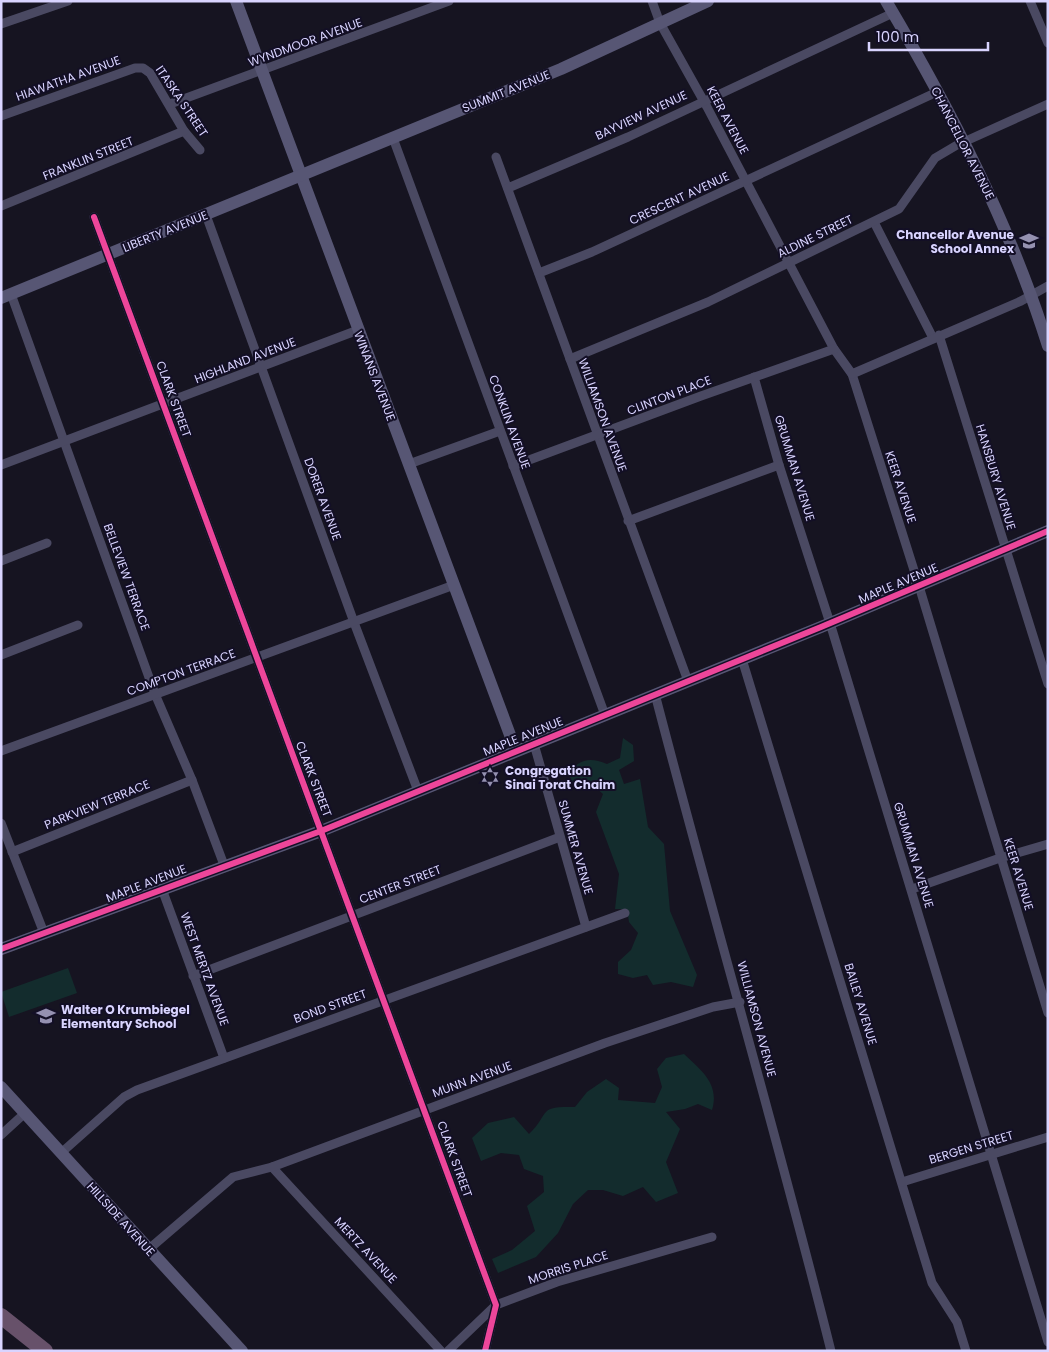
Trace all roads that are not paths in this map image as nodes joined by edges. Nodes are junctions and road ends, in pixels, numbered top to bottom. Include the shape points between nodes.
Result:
1 (68, 1) edge
2 (236, 1) edge
3 (652, 1) edge
4 (708, 1) edge
5 (886, 1) edge
6 (1030, 1) edge
7 (445, 2) edge
8 (893, 13) junction
9 (1, 24) edge
10 (660, 24) junction
11 (1048, 43) edge
12 (143, 68) joint
13 (262, 71) junction
14 (937, 92) junction
15 (703, 100) junction
16 (170, 104) junction
17 (1048, 104) edge
18 (2, 112) edge
19 (184, 131) junction
20 (393, 138) junction
21 (964, 141) junction
22 (200, 150) dead end
23 (496, 157) dead end
24 (300, 174) junction
25 (745, 180) junction
26 (508, 188) junction
27 (1, 206) edge
28 (206, 215) junction
29 (94, 217) dead end
30 (874, 222) junction
31 (108, 254) junction
32 (789, 263) junction
33 (539, 273) junction
34 (1048, 286) edge
35 (1031, 294) junction
36 (6, 296) edge
37 (358, 330) junction
38 (936, 336) junction
39 (1048, 346) edge
40 (834, 349) junction
41 (570, 359) junction
42 (261, 367) junction
43 (852, 374) junction
44 (754, 377) junction
45 (164, 404) junction
46 (500, 431) junction
47 (598, 435) junction
48 (63, 443) junction
49 (409, 464) junction
50 (1, 465) edge
51 (779, 465) junction
52 (513, 466) junction
53 (628, 521) junction
54 (1048, 531) edge
55 (47, 543) dead end
56 (1006, 550) junction
57 (1, 561) edge
58 (454, 585) junction
59 (920, 586) junction
60 (354, 622) junction
61 (830, 623) junction
62 (78, 625) dead end
63 (1, 655) edge
64 (256, 658) junction
65 (742, 659) junction
66 (688, 681) junction
67 (1048, 684) edge
68 (156, 694) junction
69 (655, 694) junction
70 (605, 715) junction
71 (534, 744) junction
72 (1, 751) edge
73 (516, 751) junction
74 (192, 780) junction
75 (418, 791) junction
76 (1, 823) edge
77 (321, 831) junction
78 (560, 838) junction
79 (1048, 844) edge
80 (12, 852) junction
81 (1000, 858) junction
82 (224, 865) junction
83 (162, 889) junction
84 (912, 889) junction
85 (624, 912) dead end
86 (353, 916) junction
87 (586, 927) junction
88 (44, 933) junction
89 (1, 949) edge
90 (193, 976) junction
91 (384, 1000) junction
92 (740, 1002) junction
93 (1048, 1013) edge
94 (224, 1058) junction
95 (1, 1087) edge
96 (424, 1109) junction
97 (25, 1113) junction
98 (1, 1135) edge
99 (1048, 1137) edge
100 (61, 1153) junction
101 (991, 1154) junction
102 (272, 1167) junction
103 (902, 1182) junction
104 (712, 1237) dead end
105 (149, 1249) junction
106 (496, 1305) junction
107 (1, 1316) edge
108 (1, 1330) edge
109 (1048, 1342) edge
110 (28, 1351) edge
111 (45, 1351) edge
112 (242, 1351) edge
113 (441, 1351) edge
114 (448, 1351) edge
115 (485, 1351) edge
116 (831, 1351) edge
117 (966, 1351) edge

1 - 9 street
2 - 13 street, WINANS AVENUE
3 - 10 street, KEER AVENUE
4 - 10 street, SUMMIT AVENUE
5 - 8 street, CHANCELLOR AVENUE
6 - 11 street
7 - 13 street, WYNDMOOR AVENUE
8 - 14 street, CHANCELLOR AVENUE
8 - 15 street, BAYVIEW AVENUE
10 - 15 street, KEER AVENUE
10 - 20 street, SUMMIT AVENUE via 561,69
12 - 16 street, ITASKA STREET via 150,73
12 - 18 street, HIAWATHA AVENUE
13 - 16 street, WYNDMOOR AVENUE
13 - 24 street, WINANS AVENUE
14 - 21 street, CHANCELLOR AVENUE
14 - 25 street, CRESCENT AVENUE
15 - 25 street, KEER AVENUE
15 - 26 street, BAYVIEW AVENUE via 628,137
16 - 19 street, ITASKA STREET
17 - 21 street, ALDINE STREET
19 - 22 street, ITASKA STREET
19 - 27 street, FRANKLIN STREET
20 - 24 street, SUMMIT AVENUE
20 - 46 street, CONKLIN AVENUE
21 - 30 street, ALDINE STREET via 935,158 899,209
21 - 35 street, CHANCELLOR AVENUE via 984,179
23 - 26 street, WILLIAMSON AVENUE
24 - 28 street, LIBERTY AVENUE
24 - 37 street, WINANS AVENUE
25 - 32 street, KEER AVENUE
25 - 33 street, CRESCENT AVENUE via 592,252
26 - 33 street, WILLIAMSON AVENUE
28 - 31 street, LIBERTY AVENUE
28 - 42 street, DORER AVENUE
29 - 31 street, CLARK STREET
30 - 32 street, ALDINE STREET
30 - 38 street, HANSBURY AVENUE
31 - 36 street, LIBERTY AVENUE
31 - 45 street, CLARK STREET
32 - 40 street, KEER AVENUE
32 - 41 street, ALDINE STREET via 708,302
33 - 41 street, WILLIAMSON AVENUE
34 - 35 street
35 - 38 street
35 - 39 street, CHANCELLOR AVENUE
36 - 48 street, BELLEVIEW TERRACE
37 - 42 street, HIGHLAND AVENUE
37 - 49 street, WINANS AVENUE
38 - 43 street
38 - 56 street, HANSBURY AVENUE
40 - 43 street, KEER AVENUE
40 - 44 street, CLINTON PLACE
41 - 47 street, WILLIAMSON AVENUE
42 - 45 street, HIGHLAND AVENUE
42 - 60 street, DORER AVENUE
43 - 59 street, KEER AVENUE
44 - 47 street, CLINTON PLACE
44 - 51 street, GRUMMAN AVENUE
45 - 48 street, HIGHLAND AVENUE
45 - 64 street, CLARK STREET
46 - 49 street
46 - 52 street, CONKLIN AVENUE
47 - 52 street, CLINTON PLACE
47 - 53 street, WILLIAMSON AVENUE
48 - 50 street, HIGHLAND AVENUE
48 - 68 street, BELLEVIEW TERRACE
49 - 58 street, WINANS AVENUE
51 - 53 street
51 - 61 street, GRUMMAN AVENUE
52 - 70 street, CONKLIN AVENUE
53 - 66 street, WILLIAMSON AVENUE
54 - 56 street, MAPLE AVENUE
55 - 57 street
56 - 59 street, MAPLE AVENUE
56 - 67 street, HANSBURY AVENUE
58 - 60 street, COMPTON TERRACE
58 - 73 street, WINANS AVENUE
59 - 61 street, MAPLE AVENUE
59 - 81 street, KEER AVENUE
60 - 64 street, COMPTON TERRACE
60 - 75 street, DORER AVENUE
61 - 65 street, MAPLE AVENUE
61 - 84 street, GRUMMAN AVENUE
62 - 63 street
64 - 68 street, COMPTON TERRACE
64 - 77 street, CLARK STREET
65 - 66 street, MAPLE AVENUE
65 - 103 street, BAILEY AVENUE
66 - 69 street, MAPLE AVENUE
68 - 72 street, COMPTON TERRACE
68 - 74 street, BELLEVIEW TERRACE
69 - 70 street, MAPLE AVENUE
69 - 92 street, WILLIAMSON AVENUE
70 - 71 street, MAPLE AVENUE
71 - 73 street, MAPLE AVENUE
71 - 78 street, SUMMER AVENUE
73 - 75 street, MAPLE AVENUE
74 - 80 street, PARKVIEW TERRACE
74 - 82 street, BELLEVIEW TERRACE
75 - 77 street, MAPLE AVENUE
76 - 80 street
77 - 82 street, MAPLE AVENUE
77 - 86 street, CLARK STREET
78 - 86 street, CENTER STREET
78 - 87 street, SUMMER AVENUE
79 - 81 street
80 - 88 street
81 - 84 street
81 - 93 street, KEER AVENUE
82 - 83 street, MAPLE AVENUE
83 - 88 street, MAPLE AVENUE
83 - 90 street, WEST MERTZ AVENUE
84 - 101 street, GRUMMAN AVENUE
85 - 87 street, BOND STREET
86 - 90 street, CENTER STREET
86 - 91 street, CLARK STREET
87 - 91 street, BOND STREET
88 - 89 street, MAPLE AVENUE
90 - 94 street, WEST MERTZ AVENUE
91 - 94 street, BOND STREET
91 - 96 street, CLARK STREET
92 - 96 street, MUNN AVENUE via 713,1007 659,1025
92 - 116 street, WILLIAMSON AVENUE
94 - 100 street, BOND STREET via 128,1094
95 - 97 street, HILLSIDE AVENUE
96 - 102 street, MUNN AVENUE
96 - 106 street, CLARK STREET
97 - 98 street
97 - 100 street, HILLSIDE AVENUE
99 - 101 street, BERGEN STREET
100 - 105 street, HILLSIDE AVENUE
101 - 103 street, BERGEN STREET
101 - 109 street, GRUMMAN AVENUE
102 - 105 street, MUNN AVENUE via 233,1177
102 - 113 street, MERTZ AVENUE
103 - 117 street, BAILEY AVENUE via 932,1283 957,1322
104 - 106 street, MORRIS PLACE via 557,1282
105 - 112 street, HILLSIDE AVENUE
106 - 114 street, MORRIS PLACE
106 - 115 street
107 - 111 highway
108 - 110 highway

